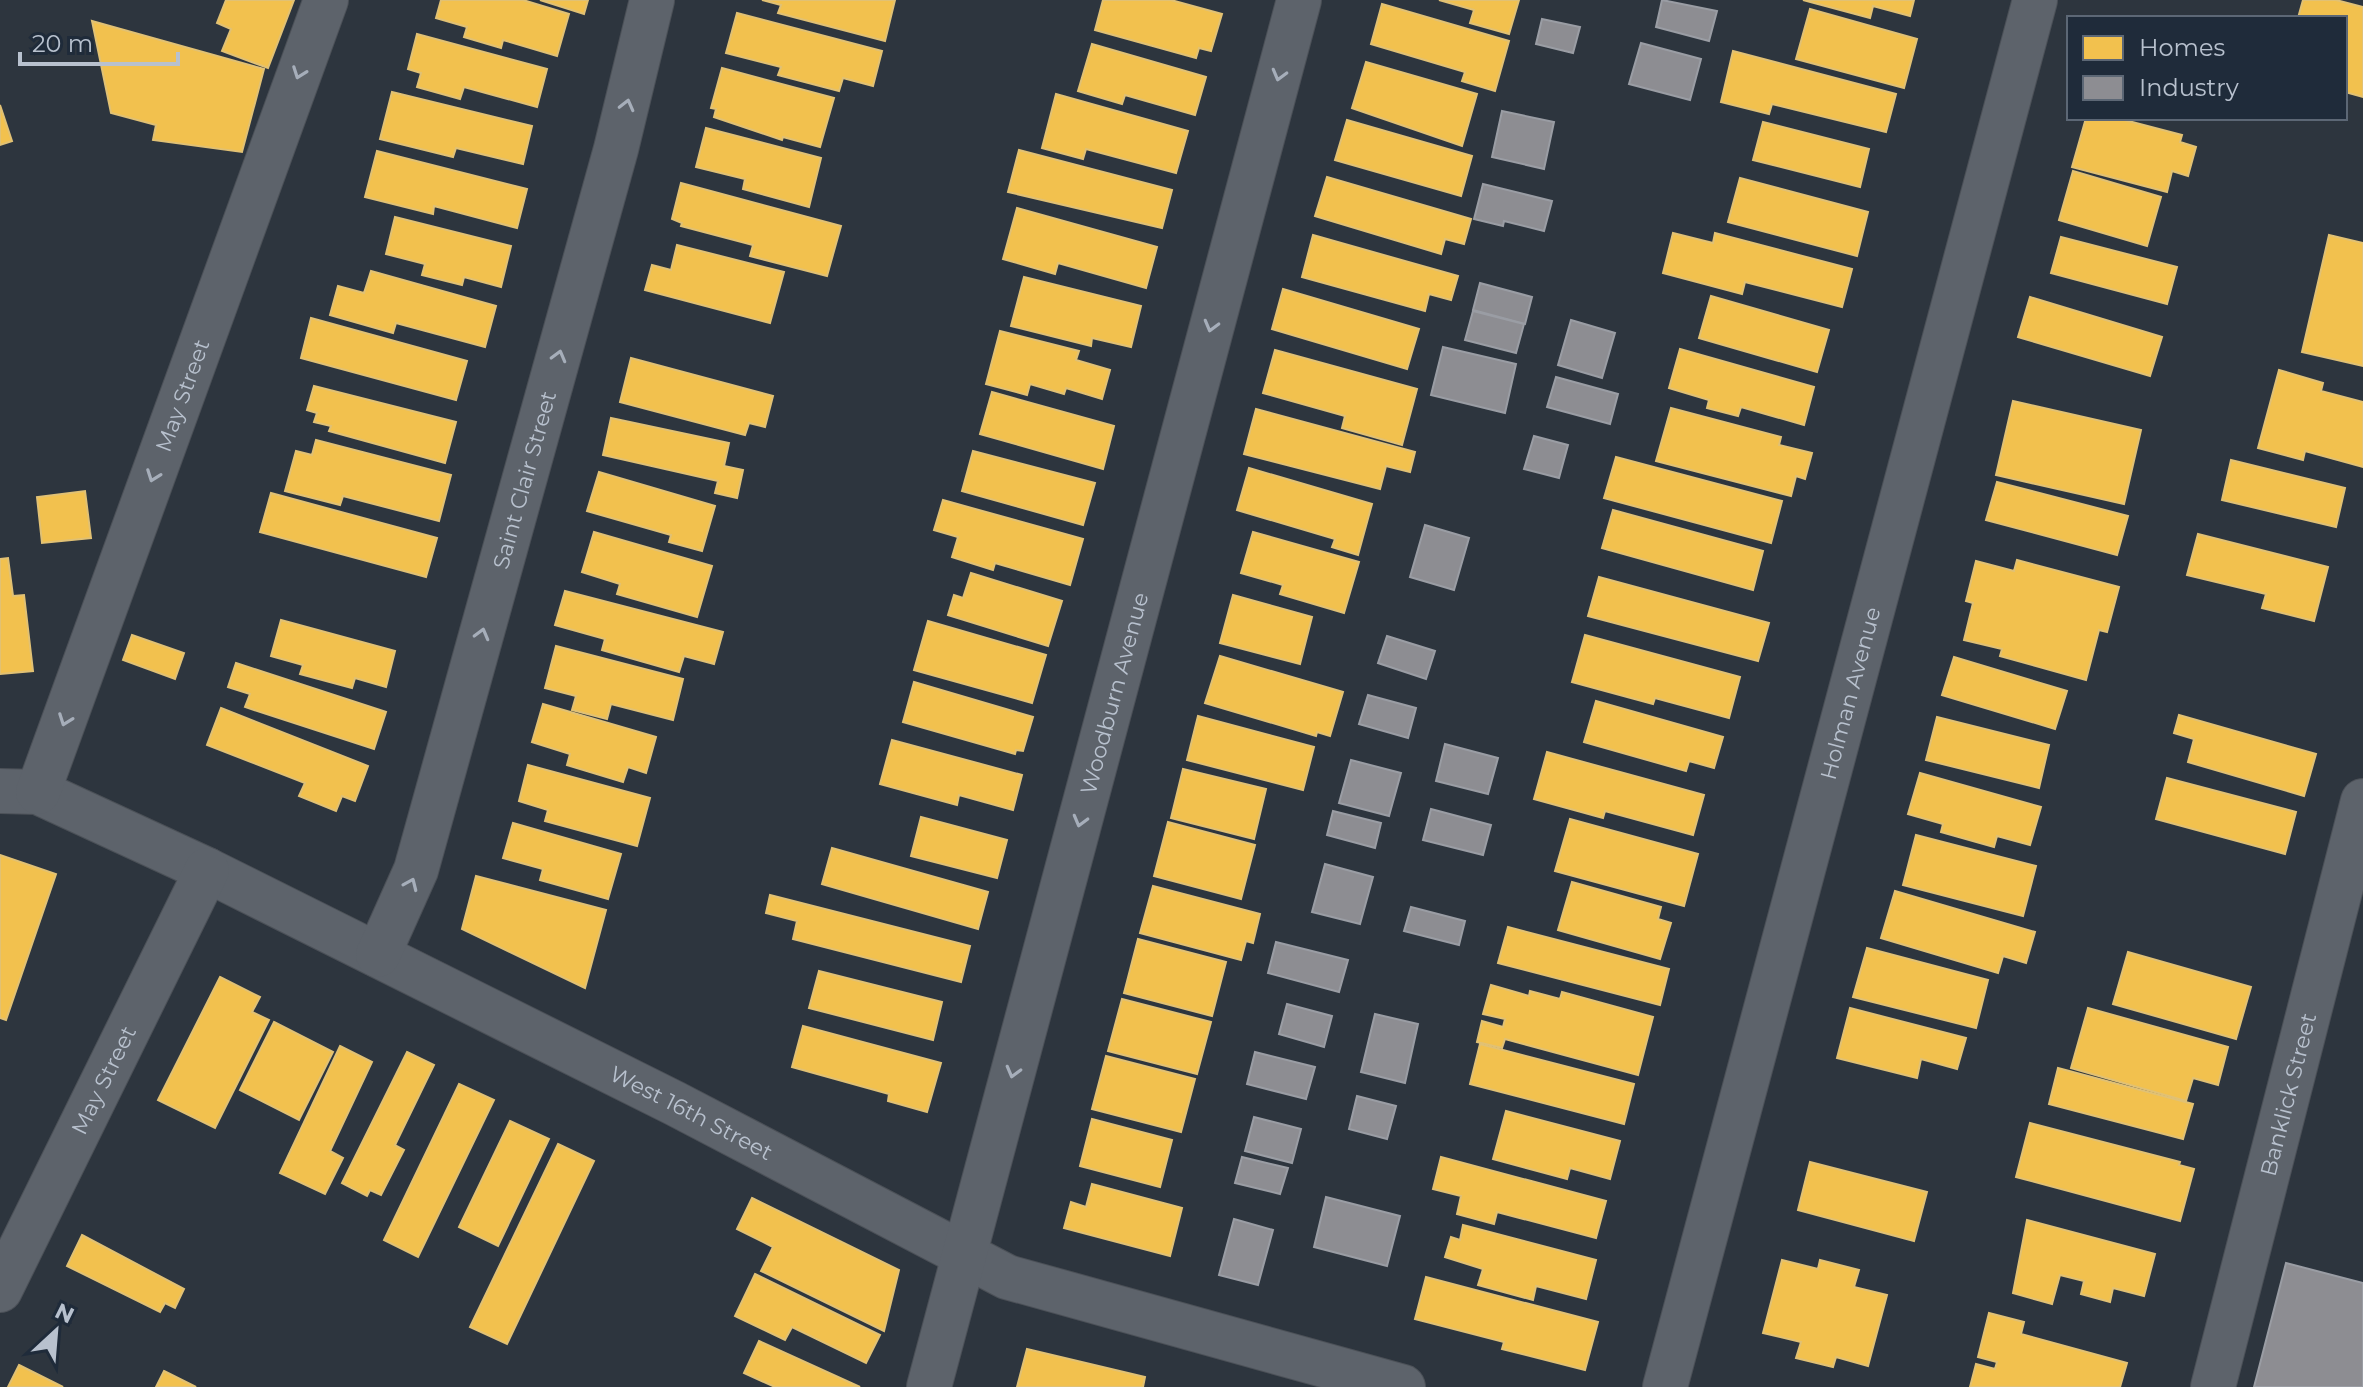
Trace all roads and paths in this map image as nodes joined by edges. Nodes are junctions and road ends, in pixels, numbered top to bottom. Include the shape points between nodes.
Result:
1 (326, 0) edge
2 (652, 0) edge
3 (1299, 0) edge
4 (2035, 0) edge
5 (19, 792) edge
6 (2363, 801) edge
7 (207, 870) junction
8 (378, 955) junction
9 (965, 1253) junction
10 (0, 1290) edge
11 (929, 1387) edge
12 (1403, 1387) edge
13 (1665, 1387) edge
14 (2213, 1387) edge

1 -> 5 street, May Street
8 -> 2 street, Saint Clair Street via 416,870 616,149
3 -> 9 street, Woodburn Avenue
4 - 13 street, Holman Avenue
5 - 7 street, West 16th Street
6 - 14 street, Banklick Street
7 - 8 street, West 16th Street
7 - 10 street, May Street
8 - 9 street, West 16th Street
9 - 11 street, Woodburn Avenue
9 - 12 street, West 16th Street via 1007,1277

